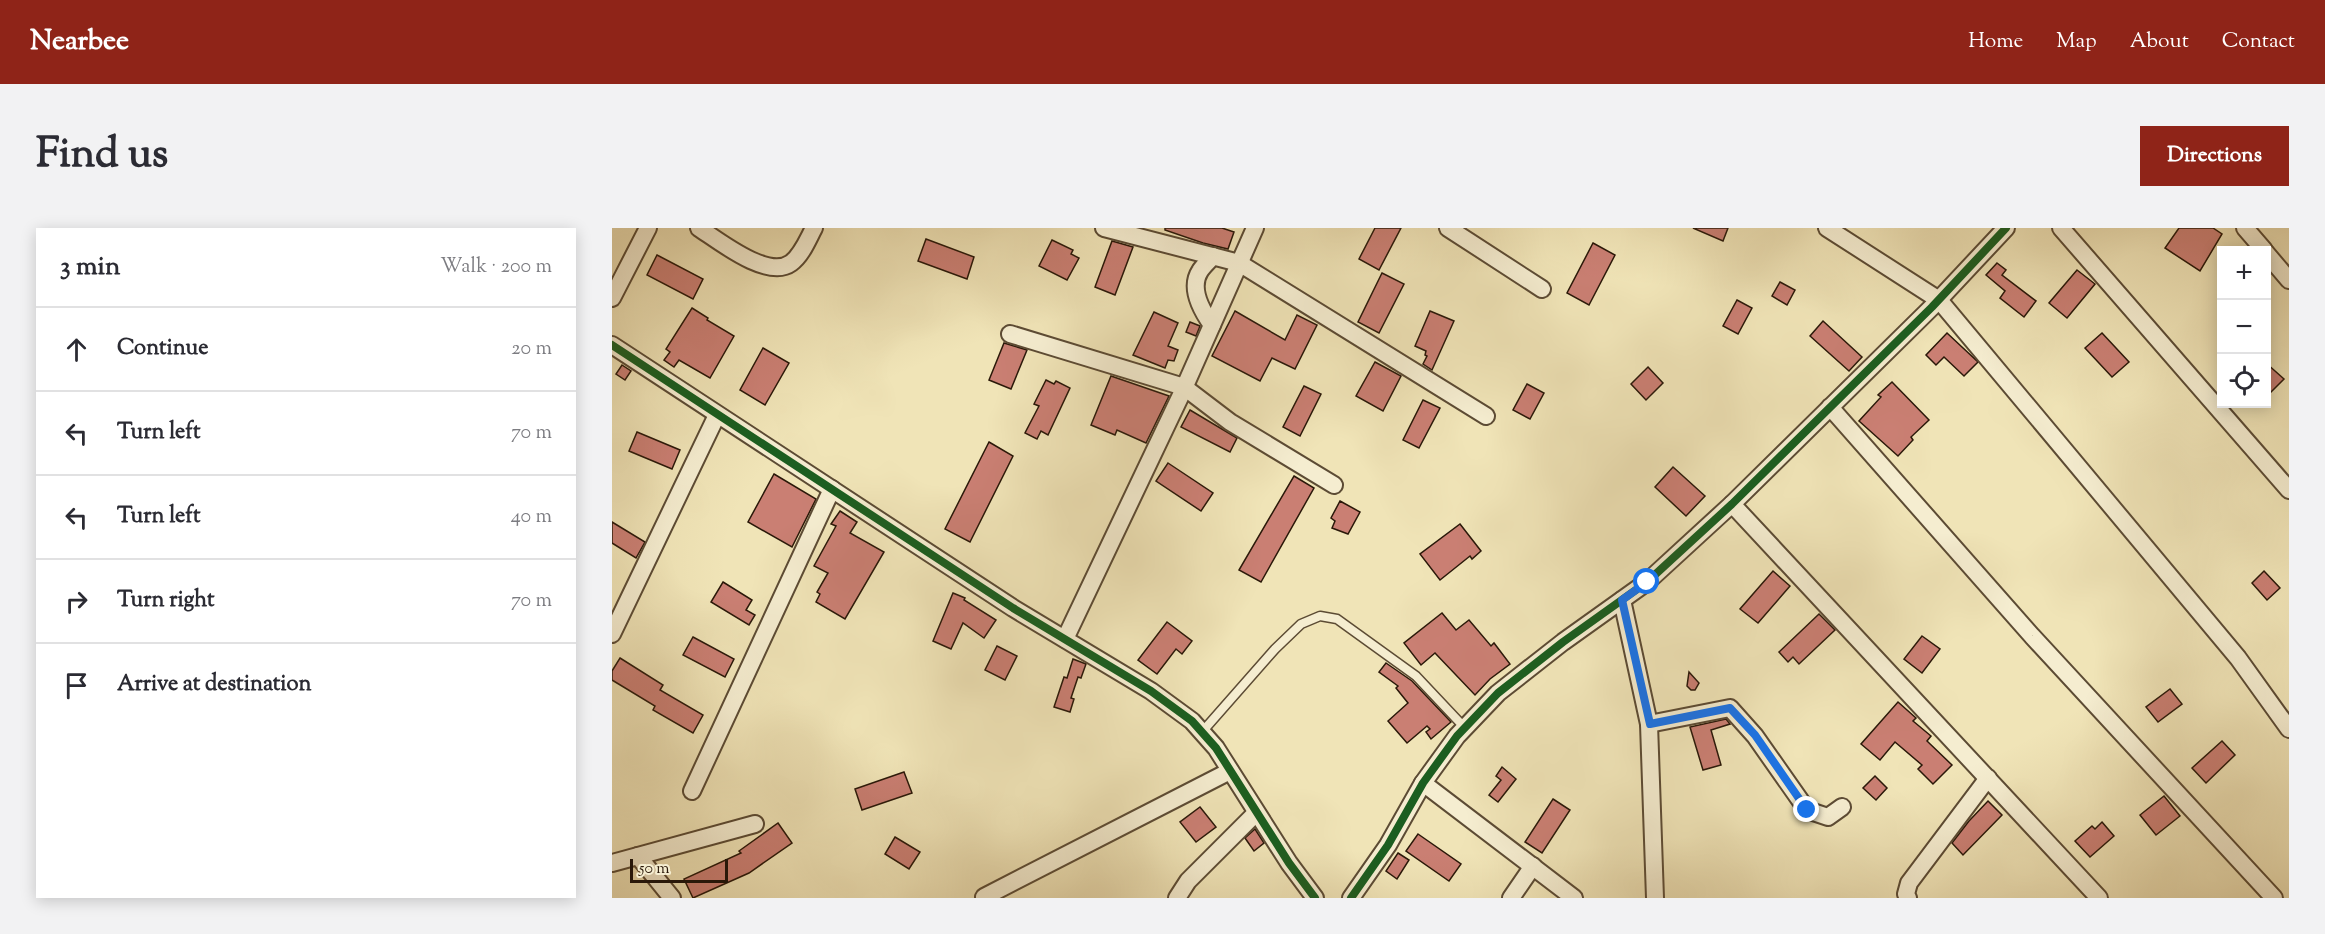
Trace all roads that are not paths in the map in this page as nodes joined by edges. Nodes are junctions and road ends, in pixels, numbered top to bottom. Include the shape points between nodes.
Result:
1 (648, 228) edge
2 (699, 228) edge
3 (814, 228) edge
4 (1104, 228) edge
5 (1255, 228) edge
6 (1448, 228) edge
7 (1827, 228) edge
8 (2006, 228) edge
9 (2061, 228) edge
10 (2245, 228) edge
11 (2260, 246) edge
12 (1213, 256) junction
13 (2271, 259) edge
14 (1239, 263) junction
15 (2289, 280) edge
16 (1542, 288) dead end
17 (612, 298) edge
18 (1939, 300) junction
19 (1212, 325) junction
20 (1010, 334) dead end
21 (612, 345) edge
22 (1184, 387) junction
23 (1830, 407) junction
24 (717, 415) junction
25 (1486, 416) dead end
26 (1334, 485) dead end
27 (832, 489) junction
28 (2289, 490) edge
29 (1732, 504) junction
30 (1622, 600) junction
31 (612, 634) edge
32 (1065, 639) junction
33 (1650, 724) junction
34 (1465, 728) junction
35 (2289, 729) edge
36 (1202, 732) junction
37 (1230, 771) junction
38 (1988, 778) junction
39 (1424, 783) junction
40 (692, 791) dead end
41 (1842, 807) dead end
42 (1256, 813) junction
43 (755, 824) dead end
44 (638, 856) junction
45 (612, 863) edge
46 (1533, 866) junction
47 (984, 897) edge
48 (672, 898) edge
49 (1177, 898) edge
50 (1315, 898) edge
51 (1351, 898) edge
52 (1511, 898) edge
53 (1574, 898) edge
54 (1655, 898) edge
55 (1908, 898) edge
56 (2099, 898) edge
57 (2274, 898) edge

1 - 17 street
2 - 3 street via 753,261 768,268 782,268 798,256
4 - 12 street
5 - 14 street
6 - 16 street
7 - 18 street
8 - 18 street
9 - 28 street
10 - 11 street
12 - 14 street
12 - 19 street via 1199,272 1196,284 1198,300
13 - 15 street
14 - 19 street
14 - 25 street
18 - 23 street
18 - 35 street via 2238,658
19 - 22 street
20 - 22 street
21 - 24 street
22 - 26 street via 1230,422
22 - 32 street
23 - 29 street
23 - 57 street via 2032,636
24 - 27 street
24 - 31 street
27 - 32 street
27 - 40 street
29 - 30 street
29 - 38 street
30 - 33 street
30 - 34 street via 1498,693
32 - 36 street via 1150,690
33 - 41 street via 1730,708 1755,735 1807,810 1828,818
33 - 54 street
34 - 36 lane via 1416,676 1337,620 1320,616 1301,624 1275,649
34 - 39 street
36 - 37 street
37 - 42 street
37 - 47 street
38 - 55 street via 1909,883
38 - 56 street
39 - 46 street
39 - 51 street
42 - 49 street via 1188,881
42 - 50 street
43 - 44 street
44 - 45 street
44 - 48 street
46 - 52 street
46 - 53 street

